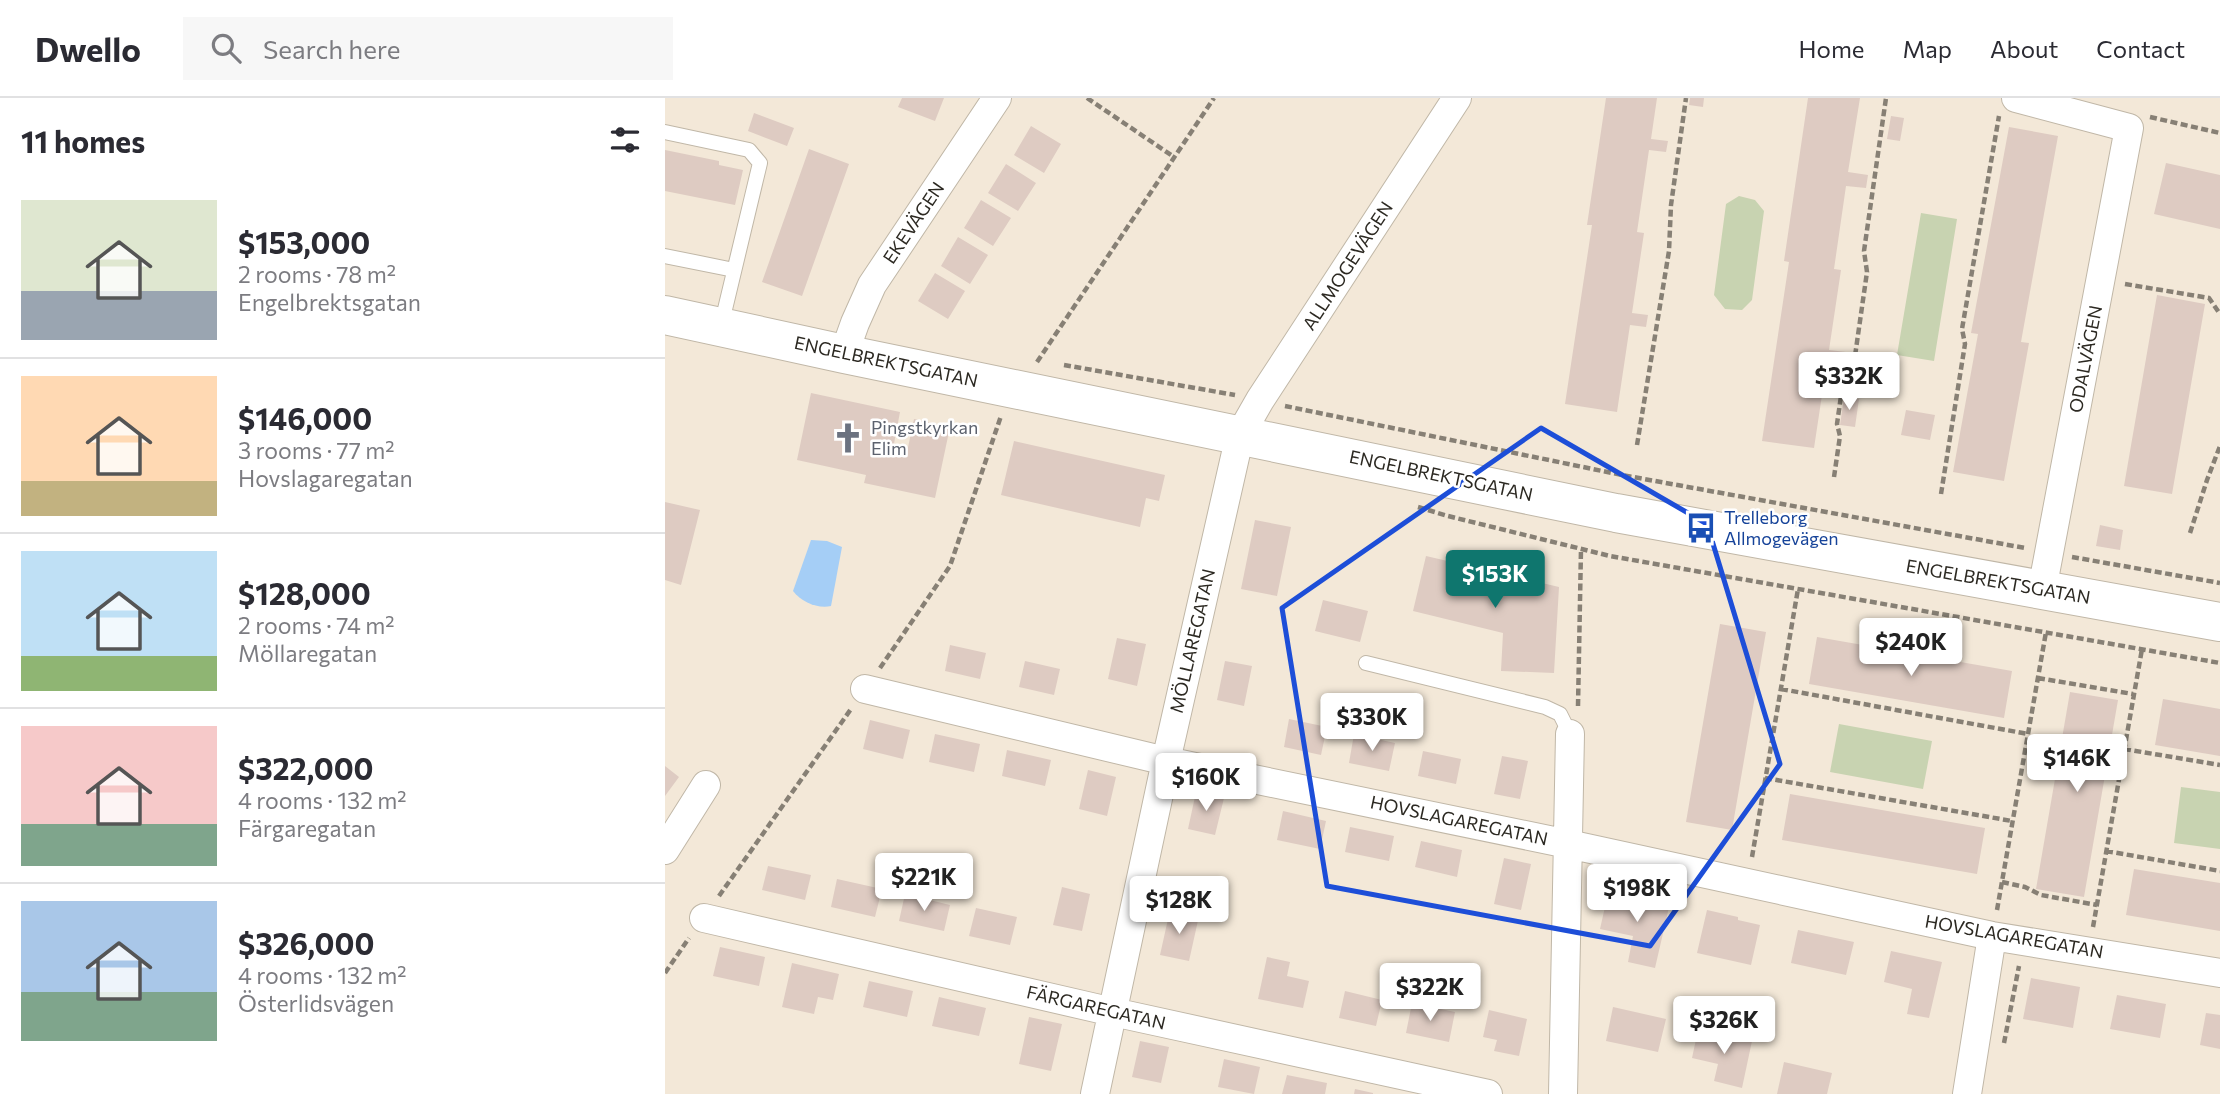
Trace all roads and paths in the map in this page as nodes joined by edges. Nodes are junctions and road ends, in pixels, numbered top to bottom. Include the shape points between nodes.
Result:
1 (997, 98) edge
2 (1087, 98) edge
3 (1214, 98) edge
4 (1457, 98) edge
5 (1686, 98) edge
6 (1886, 98) edge
7 (2008, 105) edge
8 (2137, 122) junction
9 (665, 132) edge
10 (2220, 133) edge
11 (1174, 157) junction
12 (665, 256) edge
13 (734, 270) junction
14 (2100, 280) junction
15 (2220, 314) edge
16 (665, 315) edge
17 (720, 327) junction
18 (843, 354) junction
19 (1048, 364) dead end
20 (1059, 365) dead end
21 (1260, 400) junction
22 (1240, 435) junction
23 (1637, 445) dead end
24 (2220, 446) edge
25 (1834, 477) dead end
26 (1941, 494) dead end
27 (2190, 533) dead end
28 (1581, 549) dead end
29 (2049, 553) junction
30 (2220, 583) edge
31 (1798, 589) dead end
32 (2042, 590) junction
33 (2220, 622) edge
34 (2046, 632) dead end
35 (2142, 649) dead end
36 (1366, 663) dead end
37 (2038, 678) junction
38 (865, 689) dead end
39 (1781, 689) junction
40 (2134, 694) junction
41 (1570, 734) junction
42 (2028, 734) junction
43 (2124, 749) junction
44 (1166, 761) junction
45 (2220, 765) edge
46 (1765, 778) junction
47 (706, 785) dead end
48 (2012, 821) junction
49 (1567, 844) junction
50 (665, 850) edge
51 (2106, 851) junction
52 (2220, 871) edge
53 (2002, 882) junction
54 (1747, 883) junction
55 (2097, 905) junction
56 (703, 918) dead end
57 (1992, 936) junction
58 (2023, 941) junction
59 (2089, 952) junction
60 (2220, 973) edge
61 (1113, 1012) junction
62 (2002, 1056) dead end
63 (1095, 1094) edge
64 (1488, 1094) edge
65 (1563, 1094) edge
66 (1968, 1094) edge

1 - 18 street, EKEVÄGEN via 872,285
2 - 11 path
3 - 11 path
4 - 21 street, ALLMOGEVÄGEN
5 - 23 path via 1669,251
6 - 25 path via 1864,251 1867,272 1854,363 1843,382
7 - 8 street
7 - 26 path via 1962,329 1965,344
8 - 10 path
8 - 14 street, ODALVÄGEN
9 - 13 lane via 749,150 760,163
11 - 19 path via 1036,363
12 - 13 lane
13 - 17 lane
14 - 15 path via 2209,298
14 - 29 street, ODALVÄGEN
16 - 17 main road, ENGELBREKTSGATAN
17 - 18 main road, ENGELBREKTSGATAN
18 - 22 main road, ENGELBREKTSGATAN
20 - 21 path
21 - 22 street, ALLMOGEVÄGEN
21 - 29 path via 1622,475
22 - 32 main road, ENGELBREKTSGATAN via 1616,513
22 - 44 street, MÖLLAREGATAN
24 - 27 path
28 - 41 path via 1578,720
29 - 30 path
29 - 32 street, ODALVÄGEN
31 - 39 path
32 - 33 main road, ENGELBREKTSGATAN
34 - 37 path
35 - 40 path
36 - 41 lane via 1545,707 1560,714
37 - 40 path
37 - 42 path
38 - 44 street, HOVSLAGAREGATAN
39 - 42 path
39 - 46 path
40 - 43 path
41 - 49 street
42 - 48 path
43 - 45 path
43 - 51 path
44 - 49 street, HOVSLAGAREGATAN
44 - 61 street, MÖLLAREGATAN
46 - 48 path
46 - 54 path
47 - 50 street
48 - 53 path
49 - 54 street, HOVSLAGAREGATAN
49 - 65 street
51 - 52 path
51 - 55 path
53 - 55 path
53 - 57 path
54 - 57 street, HOVSLAGAREGATAN
55 - 59 path
56 - 61 street, FÄRGAREGATAN
57 - 58 street, HOVSLAGAREGATAN
57 - 66 street
58 - 59 street, HOVSLAGAREGATAN
58 - 62 path
59 - 60 street, HOVSLAGAREGATAN
61 - 63 street, MÖLLAREGATAN
61 - 64 street, FÄRGAREGATAN

